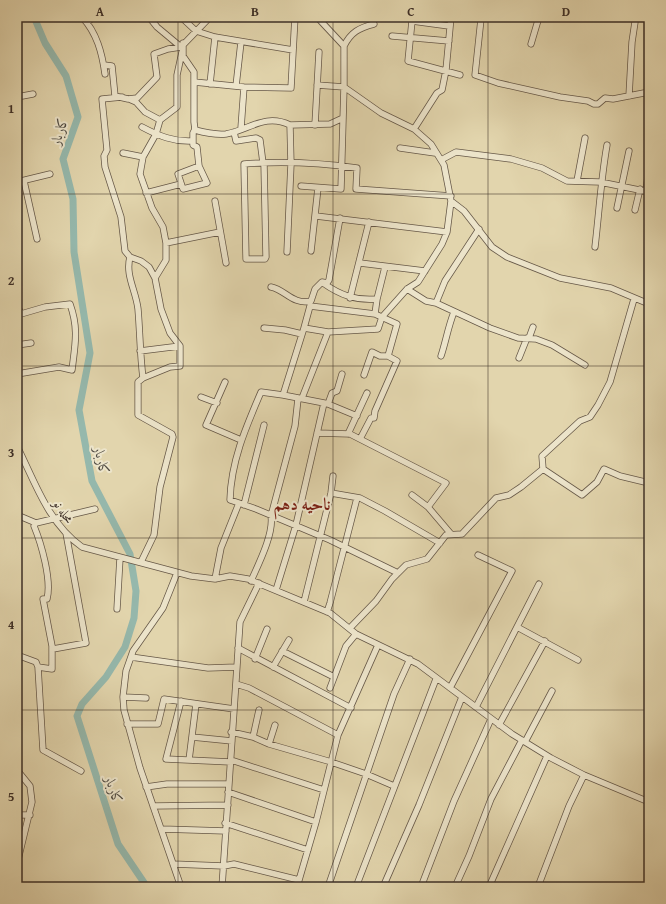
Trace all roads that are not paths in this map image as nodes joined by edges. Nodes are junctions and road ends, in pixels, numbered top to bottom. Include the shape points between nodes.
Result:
1 (82, 17) edge
2 (93, 17) edge
3 (149, 17) edge
4 (181, 17) edge
5 (210, 17) edge
6 (295, 17) edge
7 (317, 17) edge
8 (451, 17) edge
9 (463, 17) edge
10 (538, 17) edge
11 (634, 17) edge
12 (482, 18) edge
13 (87, 23) junction
14 (374, 24) dead end
15 (449, 26) junction
16 (196, 31) junction
17 (392, 36) dead end
18 (215, 37) junction
19 (410, 37) junction
20 (449, 41) junction
21 (241, 42) junction
22 (531, 44) dead end
23 (182, 46) junction
24 (344, 46) junction
25 (294, 50) junction
26 (319, 52) dead end
27 (104, 65) junction
28 (446, 70) junction
29 (105, 74) dead end
30 (460, 75) dead end
31 (194, 82) junction
32 (210, 84) junction
33 (317, 85) junction
34 (236, 86) junction
35 (244, 87) junction
36 (344, 87) junction
37 (649, 92) edge
38 (33, 94) dead end
39 (629, 96) junction
40 (17, 97) edge
41 (125, 98) junction
42 (343, 118) junction
43 (160, 120) junction
44 (290, 125) junction
45 (315, 125) junction
46 (142, 127) dead end
47 (241, 128) junction
48 (195, 129) junction
49 (414, 129) junction
50 (234, 132) junction
51 (156, 134) junction
52 (585, 138) dead end
53 (192, 141) junction
54 (607, 146) dead end
55 (400, 148) dead end
56 (629, 151) dead end
57 (123, 153) dead end
58 (436, 153) junction
59 (143, 157) junction
60 (441, 160) junction
61 (264, 163) junction
62 (291, 164) junction
63 (199, 166) junction
64 (342, 167) junction
65 (649, 167) edge
66 (50, 174) dead end
67 (24, 181) junction
68 (577, 181) junction
69 (17, 182) edge
70 (600, 182) junction
71 (182, 184) junction
72 (623, 185) junction
73 (301, 186) dead end
74 (318, 188) junction
75 (640, 189) junction
76 (647, 191) edge
77 (146, 193) junction
78 (451, 198) junction
79 (215, 201) dead end
80 (617, 208) dead end
81 (635, 210) dead end
82 (316, 216) junction
83 (340, 218) junction
84 (369, 222) junction
85 (479, 229) junction
86 (220, 232) junction
87 (447, 232) junction
88 (36, 239) dead end
89 (166, 243) junction
90 (594, 246) dead end
91 (311, 251) dead end
92 (287, 252) dead end
93 (130, 257) junction
94 (226, 263) dead end
95 (360, 263) junction
96 (385, 267) junction
97 (425, 271) junction
98 (155, 278) junction
99 (322, 282) junction
100 (271, 287) dead end
101 (407, 289) junction
102 (350, 298) junction
103 (377, 299) junction
104 (634, 299) junction
105 (436, 303) junction
106 (649, 304) edge
107 (17, 305) edge
108 (454, 312) junction
109 (375, 314) junction
110 (382, 317) junction
111 (533, 327) dead end
112 (264, 328) dead end
113 (303, 331) junction
114 (328, 332) junction
115 (528, 338) junction
116 (31, 342) dead end
117 (17, 345) edge
118 (180, 346) junction
119 (140, 351) junction
120 (388, 356) junction
121 (441, 356) dead end
122 (520, 358) dead end
123 (585, 365) dead end
124 (17, 374) edge
125 (342, 374) dead end
126 (364, 375) dead end
127 (143, 378) junction
128 (225, 382) dead end
129 (367, 393) dead end
130 (283, 396) junction
131 (201, 397) dead end
132 (300, 399) junction
133 (216, 402) junction
134 (326, 403) junction
135 (357, 416) junction
136 (264, 425) dead end
137 (318, 433) junction
138 (348, 434) junction
139 (360, 439) junction
140 (241, 440) junction
141 (17, 446) edge
142 (543, 470) junction
143 (333, 476) dead end
144 (649, 483) edge
145 (331, 493) junction
146 (412, 495) dead end
147 (357, 498) junction
148 (241, 504) junction
149 (428, 507) junction
150 (95, 509) dead end
151 (17, 515) edge
152 (271, 516) junction
153 (54, 519) junction
154 (36, 523) junction
155 (296, 525) junction
156 (66, 533) junction
157 (451, 534) junction
158 (320, 536) junction
159 (440, 544) junction
160 (344, 547) junction
161 (478, 555) dead end
162 (120, 558) junction
163 (140, 562) junction
164 (177, 573) junction
165 (398, 574) junction
166 (215, 579) junction
167 (251, 581) junction
168 (259, 583) junction
169 (539, 584) dead end
170 (276, 590) junction
171 (304, 602) junction
172 (117, 609) dead end
173 (326, 612) junction
174 (517, 627) junction
175 (350, 628) junction
176 (267, 629) dead end
177 (17, 631) edge
178 (356, 634) junction
179 (17, 635) edge
180 (288, 640) dead end
181 (545, 641) junction
182 (378, 644) junction
183 (238, 648) junction
184 (53, 649) junction
185 (282, 651) junction
186 (17, 655) edge
187 (131, 657) junction
188 (255, 659) junction
189 (410, 659) junction
190 (578, 660) dead end
191 (38, 667) junction
192 (273, 667) junction
193 (237, 668) junction
194 (334, 677) junction
195 (436, 679) junction
196 (236, 684) junction
197 (330, 688) dead end
198 (450, 688) junction
199 (552, 691) dead end
200 (123, 697) junction
201 (462, 697) junction
202 (146, 698) dead end
203 (181, 701) junction
204 (196, 704) junction
205 (476, 707) junction
206 (351, 708) junction
207 (234, 709) junction
208 (259, 710) dead end
209 (491, 719) junction
210 (127, 724) junction
211 (275, 725) dead end
212 (499, 725) junction
213 (231, 732) junction
214 (338, 735) junction
215 (192, 737) junction
216 (253, 737) junction
217 (232, 741) junction
218 (523, 741) junction
219 (269, 744) junction
220 (547, 756) junction
221 (189, 760) junction
222 (231, 761) junction
223 (332, 763) junction
224 (17, 770) edge
225 (81, 771) dead end
226 (366, 774) junction
227 (584, 775) junction
228 (229, 784) junction
229 (394, 786) junction
230 (146, 787) junction
231 (324, 790) junction
232 (228, 792) junction
233 (649, 802) edge
234 (228, 805) junction
235 (153, 806) junction
236 (17, 815) edge
237 (30, 815) junction
238 (316, 822) junction
239 (225, 823) junction
240 (162, 828) junction
241 (226, 831) junction
242 (308, 850) junction
243 (17, 864) edge
244 (173, 864) junction
245 (224, 866) junction
246 (298, 880) junction
247 (539, 884) dead end
248 (181, 887) edge
249 (222, 887) edge
250 (296, 887) edge
251 (328, 887) edge
252 (356, 887) edge
253 (383, 887) edge
254 (421, 887) edge
255 (455, 887) edge
256 (489, 887) edge

1 - 13 street
2 - 13 street
3 - 23 street via 157,28
4 - 16 street
5 - 16 street
6 - 25 street
7 - 24 street
8 - 15 street
9 - 12 street
10 - 22 street
11 - 39 street
12 - 39 street via 475,75 498,83 594,104 606,98
13 - 27 street via 97,38
14 - 24 street via 359,28 350,35
15 - 19 street via 412,21
15 - 20 street
16 - 18 street
16 - 23 street
17 - 19 street
18 - 21 street
18 - 32 street
19 - 20 street
19 - 28 street via 408,61
20 - 28 street
21 - 25 street
21 - 34 street
23 - 31 street via 183,56 194,72
23 - 41 street via 154,54 157,78 137,98
23 - 43 street via 176,75 177,107
24 - 36 street
25 - 35 street via 291,88
26 - 33 street
27 - 29 street
27 - 41 street via 112,66 115,96
28 - 30 street
28 - 49 street via 442,90 437,93
31 - 32 street
31 - 48 street
32 - 34 street
33 - 36 street
33 - 45 street
34 - 35 street
35 - 47 street
36 - 42 street
36 - 49 street via 381,113
37 - 39 street
38 - 40 street
41 - 43 street via 136,102 145,112
41 - 93 street via 102,100 107,150 104,156 109,182 121,217 125,251
42 - 45 street via 330,124
42 - 64 street
43 - 51 street
44 - 45 street
44 - 47 street via 281,121 266,121
44 - 62 street
46 - 51 street
47 - 50 street
48 - 50 street via 210,134
48 - 53 street
49 - 58 street via 431,144
50 - 61 street via 236,141 256,138 260,140
51 - 53 street via 168,139
51 - 59 street
52 - 68 street
53 - 63 street via 197,147
54 - 70 street
55 - 58 street
56 - 72 street
57 - 59 street
58 - 60 street
59 - 77 street via 140,174
60 - 68 street via 456,152 511,159 542,168 568,181
60 - 78 street
61 - 61 street via 244,164 246,258 266,257
61 - 62 street
62 - 64 street
62 - 92 street
63 - 71 street via 178,174
63 - 71 street via 207,183 183,189
64 - 74 street via 341,189
64 - 78 street via 357,168 356,189
65 - 76 street
66 - 67 street
67 - 69 street
67 - 88 street
68 - 70 street
70 - 72 street
70 - 90 street
71 - 77 street
72 - 75 street
72 - 80 street
73 - 74 street
74 - 82 street
75 - 76 street
75 - 81 street
77 - 89 street via 163,227
78 - 85 street
78 - 87 street
79 - 86 street
82 - 83 street
82 - 91 street
83 - 84 street
83 - 99 street via 329,280 327,283
84 - 87 street
84 - 95 street
85 - 104 street via 492,247 507,257 560,278 611,288
85 - 105 street via 445,281
86 - 89 street
86 - 94 street
87 - 97 street
89 - 98 street via 166,260
93 - 98 street via 149,267
93 - 119 street via 128,265 137,307
95 - 96 street
95 - 102 street
96 - 97 street
96 - 103 street
97 - 101 street via 418,282
98 - 118 street via 160,309 170,333
99 - 100 street via 311,300 306,302 291,299
99 - 102 street
101 - 105 street via 426,301
101 - 110 street
102 - 103 street
103 - 109 street
104 - 106 street
104 - 142 street via 610,382 598,405 590,417 576,425 542,456
105 - 108 street
107 - 124 street via 21,314 45,307 70,304 77,332 72,370 59,367
108 - 115 street via 518,338
108 - 121 street
109 - 110 street
109 - 113 street via 310,306
110 - 114 street via 378,328
110 - 120 street via 397,324
111 - 115 street
112 - 113 street
113 - 114 street
113 - 130 street
114 - 132 street
115 - 122 street
115 - 123 street via 552,344
116 - 117 street
118 - 119 street
118 - 127 street via 180,366 170,367
119 - 127 street
120 - 126 street via 372,352
120 - 139 street via 397,361 374,418 371,418
125 - 134 street via 337,391 332,393
127 - 163 street via 138,382 138,415 172,434 173,437 160,487 154,535
128 - 133 street
129 - 135 street
130 - 132 street
130 - 140 street via 261,392
131 - 133 street
132 - 134 street
132 - 152 street
133 - 140 street via 206,426
134 - 135 street
134 - 137 street
135 - 138 street
136 - 148 street
137 - 138 street
137 - 155 street
138 - 139 street
139 - 149 street via 446,483
140 - 148 street via 230,500
141 - 153 street, محله نو
142 - 144 street via 582,495 597,482 604,469
142 - 157 street via 509,495 496,498 462,534
143 - 145 street
145 - 147 street
145 - 158 street
146 - 149 street
147 - 159 street via 385,511
147 - 160 street
148 - 152 street
148 - 166 street via 221,548
149 - 157 street
150 - 153 street
151 - 154 street
152 - 155 street
152 - 167 street via 272,522
153 - 154 street
153 - 156 street, محله نو
154 - 184 street via 34,526 42,548 46,571 48,594 47,599 43,600
155 - 158 street
155 - 170 street
156 - 162 street, محله نو via 82,547
156 - 184 street via 86,643
157 - 159 street via 446,535
158 - 160 street
158 - 171 street
159 - 165 street via 427,559 406,565
160 - 165 street
160 - 173 street
161 - 198 street via 512,571
162 - 163 street, محله نو
162 - 172 street
163 - 164 street, محله نو
164 - 166 street, محله نو
164 - 187 street via 163,608
165 - 175 street
166 - 167 street, محله نو via 230,576
167 - 168 street, محله نو
168 - 170 street, محله نو
168 - 183 street via 240,622
169 - 174 street
170 - 171 street, محله نو
171 - 173 street, محله نو
173 - 175 street, محله نو
174 - 181 street
174 - 205 street
175 - 178 street, محله نو
176 - 188 street
177 - 179 street
178 - 182 street
178 - 194 street via 346,646
180 - 185 street
181 - 190 street
181 - 212 street
182 - 189 street
182 - 206 street
183 - 188 street
183 - 193 street
184 - 191 street via 52,669
185 - 192 street
185 - 194 street
186 - 191 street via 36,662
187 - 193 street via 208,668
187 - 200 street via 126,671
188 - 192 street
189 - 195 street
189 - 226 street via 394,694
191 - 225 street via 43,750
192 - 206 street
193 - 196 street
194 - 197 street
195 - 198 street
195 - 229 street
196 - 207 street
196 - 214 street via 249,688
198 - 201 street
199 - 218 street
200 - 202 street
200 - 210 street
201 - 205 street
201 - 253 street
203 - 204 street
203 - 210 street via 164,699 158,724
203 - 221 street via 166,759
204 - 207 street
204 - 215 street
205 - 209 street
206 - 214 street
207 - 213 street
208 - 216 street
209 - 212 street
209 - 254 street via 454,801
210 - 230 street
211 - 219 street
212 - 218 street
213 - 216 street
213 - 217 street
214 - 223 street
215 - 217 street
215 - 221 street
216 - 219 street
217 - 222 street
218 - 220 street
218 - 255 street via 491,799
219 - 223 street
220 - 227 street
220 - 256 street
221 - 222 street
222 - 228 street
222 - 231 street
223 - 226 street
223 - 231 street
224 - 237 street via 30,786
226 - 229 street
226 - 251 street
227 - 233 street
227 - 247 street via 569,806
228 - 230 street via 167,784
228 - 232 street
229 - 252 street
230 - 235 street
231 - 238 street
232 - 234 street
232 - 238 street
234 - 235 street
234 - 239 street
235 - 240 street
236 - 237 street
237 - 243 street
238 - 242 street
239 - 241 street
239 - 242 street
240 - 241 street
240 - 244 street
241 - 245 street
242 - 246 street
244 - 245 street
244 - 248 street
245 - 246 street via 234,864
245 - 249 street
246 - 250 street

